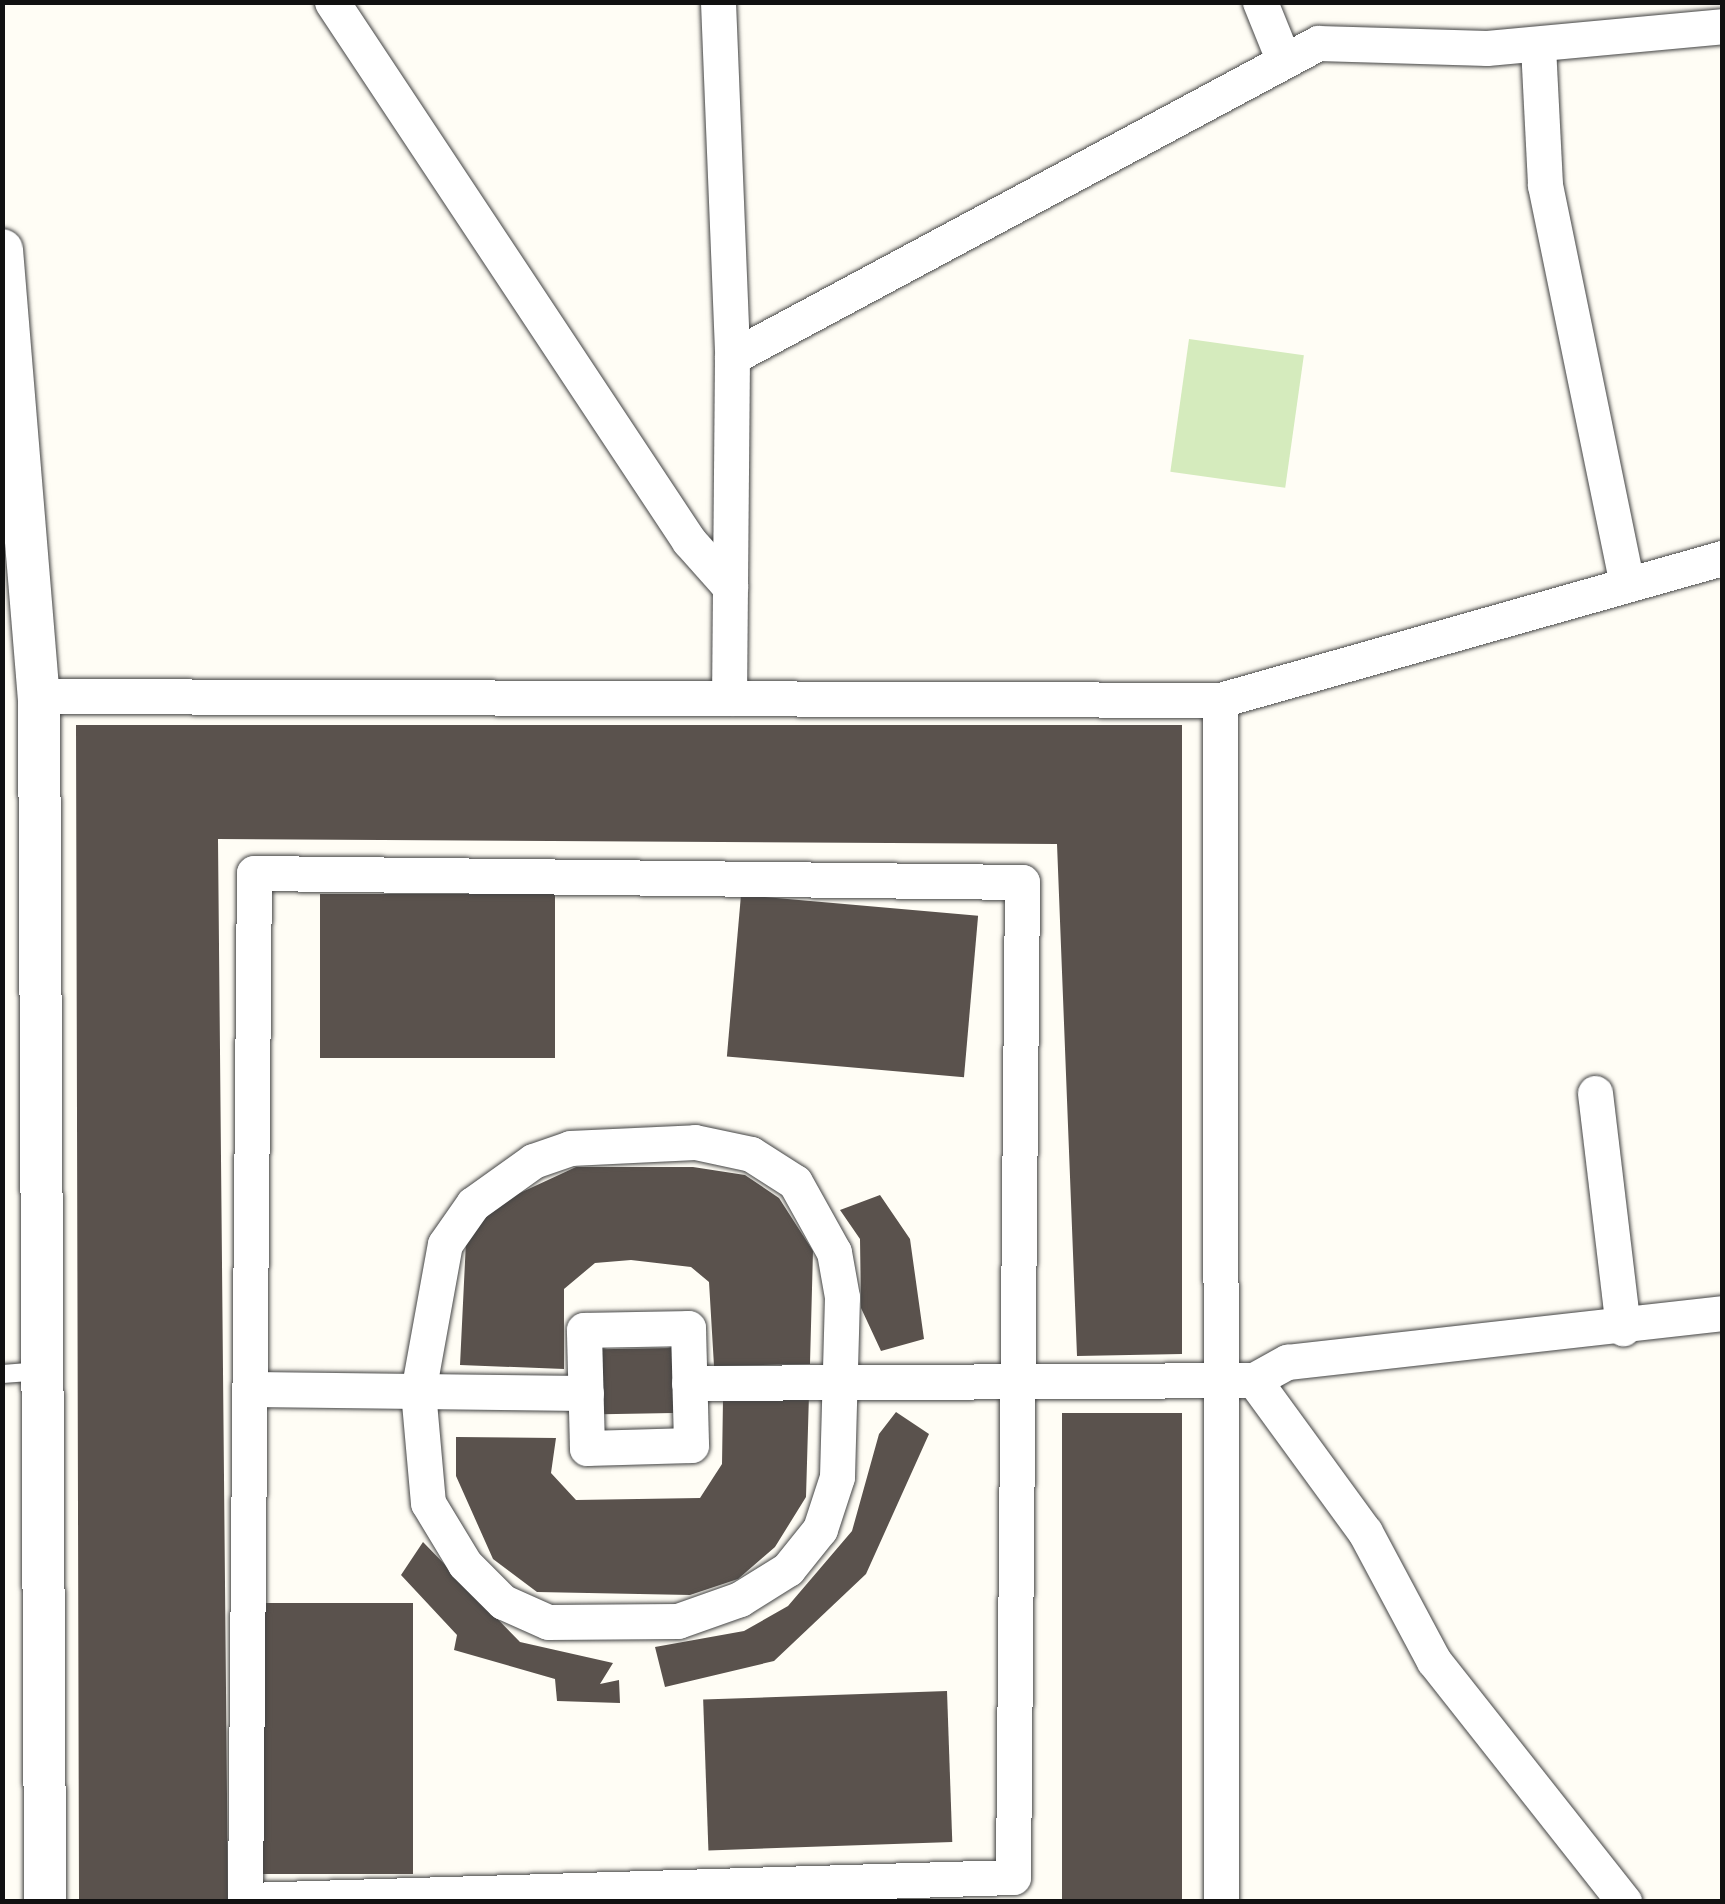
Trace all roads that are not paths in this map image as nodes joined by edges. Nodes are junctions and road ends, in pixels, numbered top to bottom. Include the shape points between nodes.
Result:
1 (332, 2) edge
2 (718, 2) edge
3 (1260, 2) edge
4 (1722, 26) edge
5 (1538, 46) junction
6 (1283, 59) junction
7 (2, 250) edge
8 (732, 357) junction
9 (1722, 558) edge
10 (1626, 581) junction
11 (730, 587) junction
12 (39, 696) junction
13 (729, 698) junction
14 (1220, 700) junction
15 (1595, 1093) dead end
16 (1722, 1313) edge
17 (1623, 1328) junction
18 (22, 1372) edge
19 (1237, 1378) junction
20 (1020, 1381) junction
21 (841, 1382) junction
22 (689, 1383) junction
23 (250, 1390) junction
24 (418, 1392) junction
25 (586, 1393) junction
26 (45, 1902) edge
27 (1221, 1902) edge
28 (1624, 1902) edge

1 - 11 street via 689,541
2 - 8 street
3 - 6 street
4 - 5 street
5 - 6 street via 1342,40
5 - 10 street via 1545,184
6 - 8 street
7 - 12 street
8 - 11 street
9 - 10 street
10 - 14 street
11 - 13 street
12 - 13 street
12 - 18 street
13 - 14 street
14 - 19 street
15 - 17 street
16 - 17 street
17 - 19 street via 1287,1362
18 - 26 street
19 - 20 street
19 - 27 street
19 - 28 street via 1365,1532 1434,1662
20 - 21 street
20 - 23 street via 1013,1877 245,1900
20 - 23 street via 1022,882 254,873
21 - 22 street
21 - 24 street via 837,1476 820,1529 788,1569 678,1621 614,1626 548,1622 504,1602 465,1564 428,1504
21 - 24 street via 834,1252 795,1182 751,1154 618,1144 533,1160 473,1204 445,1244
22 - 25 street via 691,1446 587,1448
22 - 25 street via 688,1328 584,1330
23 - 24 street
24 - 25 street

